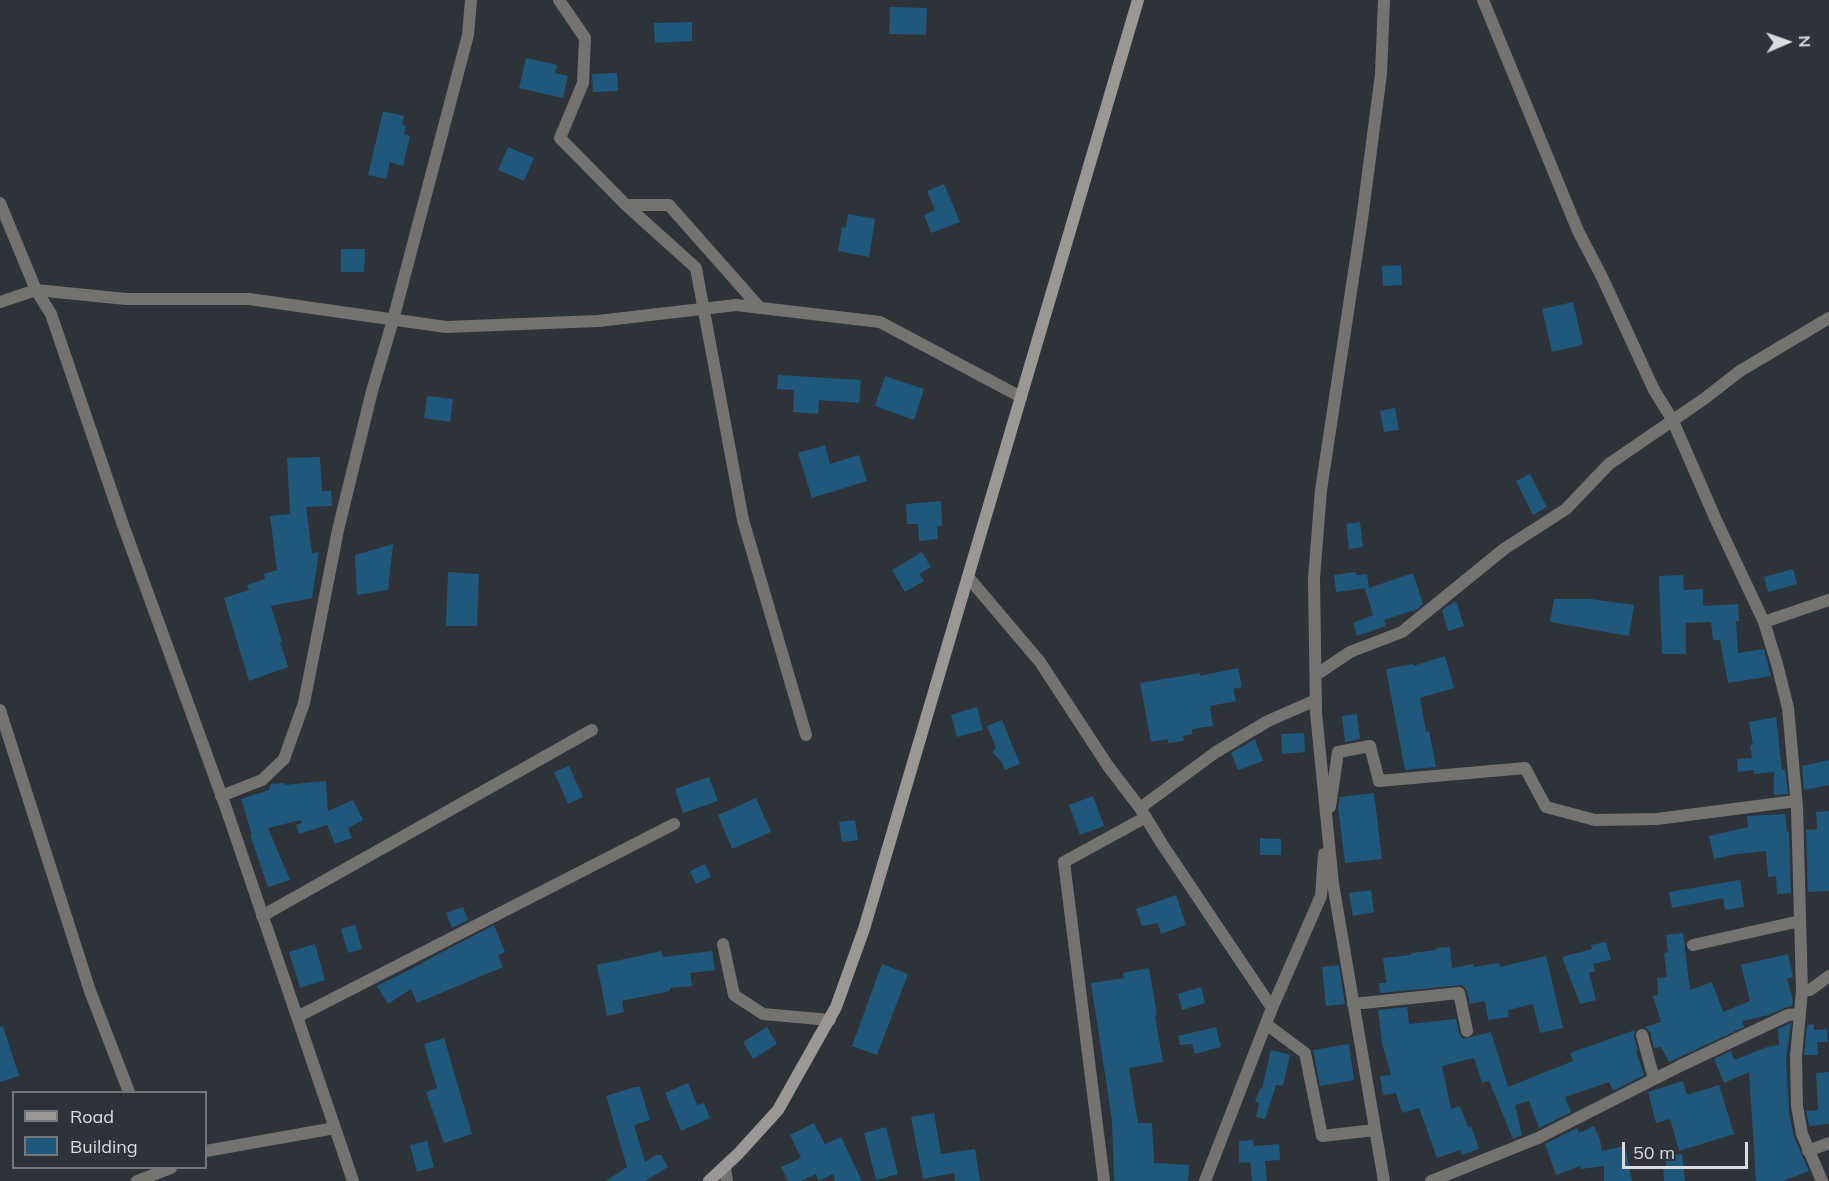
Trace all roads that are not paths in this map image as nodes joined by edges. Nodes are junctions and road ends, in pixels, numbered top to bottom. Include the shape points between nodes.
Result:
1 (471, 0) edge
2 (559, 0) edge
3 (1138, 0) edge
4 (1384, 0) edge
5 (1484, 0) edge
6 (0, 203) edge
7 (626, 205) junction
8 (36, 290) junction
9 (0, 302) edge
10 (760, 308) junction
11 (704, 309) junction
12 (1829, 318) edge
13 (393, 320) junction
14 (1021, 397) junction
15 (1672, 419) junction
16 (968, 577) junction
17 (1829, 600) edge
18 (1764, 622) junction
19 (1316, 675) junction
20 (1316, 700) junction
21 (0, 710) edge
22 (592, 730) dead end
23 (806, 735) dead end
24 (221, 795) junction
25 (1796, 801) junction
26 (1143, 813) junction
27 (674, 824) dead end
28 (1327, 826) junction
29 (262, 916) junction
30 (1800, 921) junction
31 (723, 944) dead end
32 (1693, 945) dead end
33 (1829, 976) edge
34 (1802, 991) junction
35 (1353, 1004) junction
36 (1272, 1008) junction
37 (1799, 1014) junction
38 (297, 1017) junction
39 (830, 1020) junction
40 (1266, 1024) junction
41 (1467, 1031) dead end
42 (1642, 1035) dead end
43 (1653, 1079) junction
44 (129, 1091) edge
45 (335, 1128) junction
46 (1375, 1130) junction
47 (1829, 1143) edge
48 (207, 1151) edge
49 (1808, 1151) junction
50 (725, 1167) junction
51 (153, 1171) edge
52 (137, 1181) edge
53 (353, 1181) edge
54 (709, 1181) edge
55 (727, 1181) edge
56 (1104, 1181) edge
57 (1205, 1181) edge
58 (1384, 1181) edge
59 (1431, 1181) edge
60 (1822, 1181) edge

1 - 13 street via 468,35
2 - 7 street via 585,38 583,83 560,138
3 - 14 street
4 - 19 street via 1381,74 1321,490 1314,578
5 - 15 street via 1578,231 1654,390
6 - 8 street
7 - 10 street via 669,205
7 - 11 street via 696,268
8 - 9 street
8 - 13 street via 126,299 249,299
8 - 24 street via 51,314
10 - 11 street via 736,305
10 - 14 street via 880,322
11 - 13 street via 598,321 446,327
11 - 23 street via 743,520
12 - 15 street via 1740,370
13 - 24 street via 338,530 304,703 284,759 262,780
14 - 16 street
15 - 18 street
15 - 19 street via 1609,464 1566,509 1504,549 1402,632 1350,652
16 - 26 street via 1040,663
16 - 39 street via 864,928
17 - 18 street
18 - 25 street via 1788,708
19 - 20 street
20 - 26 street via 1268,721 1216,752
20 - 28 street
21 - 44 street via 90,991
22 - 29 street
24 - 29 street
25 - 28 street via 1657,819 1595,820 1546,807 1525,768 1379,781 1370,746 1338,752
25 - 30 street
26 - 36 street
26 - 56 street via 1064,862
27 - 38 street
28 - 35 street
28 - 36 street via 1321,896
29 - 38 street
30 - 32 street
30 - 34 street
31 - 39 street via 734,995 762,1014
33 - 34 street via 1810,990
34 - 37 street
35 - 41 street via 1459,993
35 - 46 street
36 - 40 street
37 - 43 street via 1788,1015
37 - 49 street via 1797,1106
38 - 45 street
39 - 50 street via 778,1110
40 - 46 street via 1305,1053 1322,1136
40 - 57 street
42 - 43 street
43 - 59 street via 1538,1138
45 - 48 street
45 - 53 street
46 - 58 street
47 - 49 street
49 - 60 street
50 - 54 street
50 - 55 street
51 - 52 street

